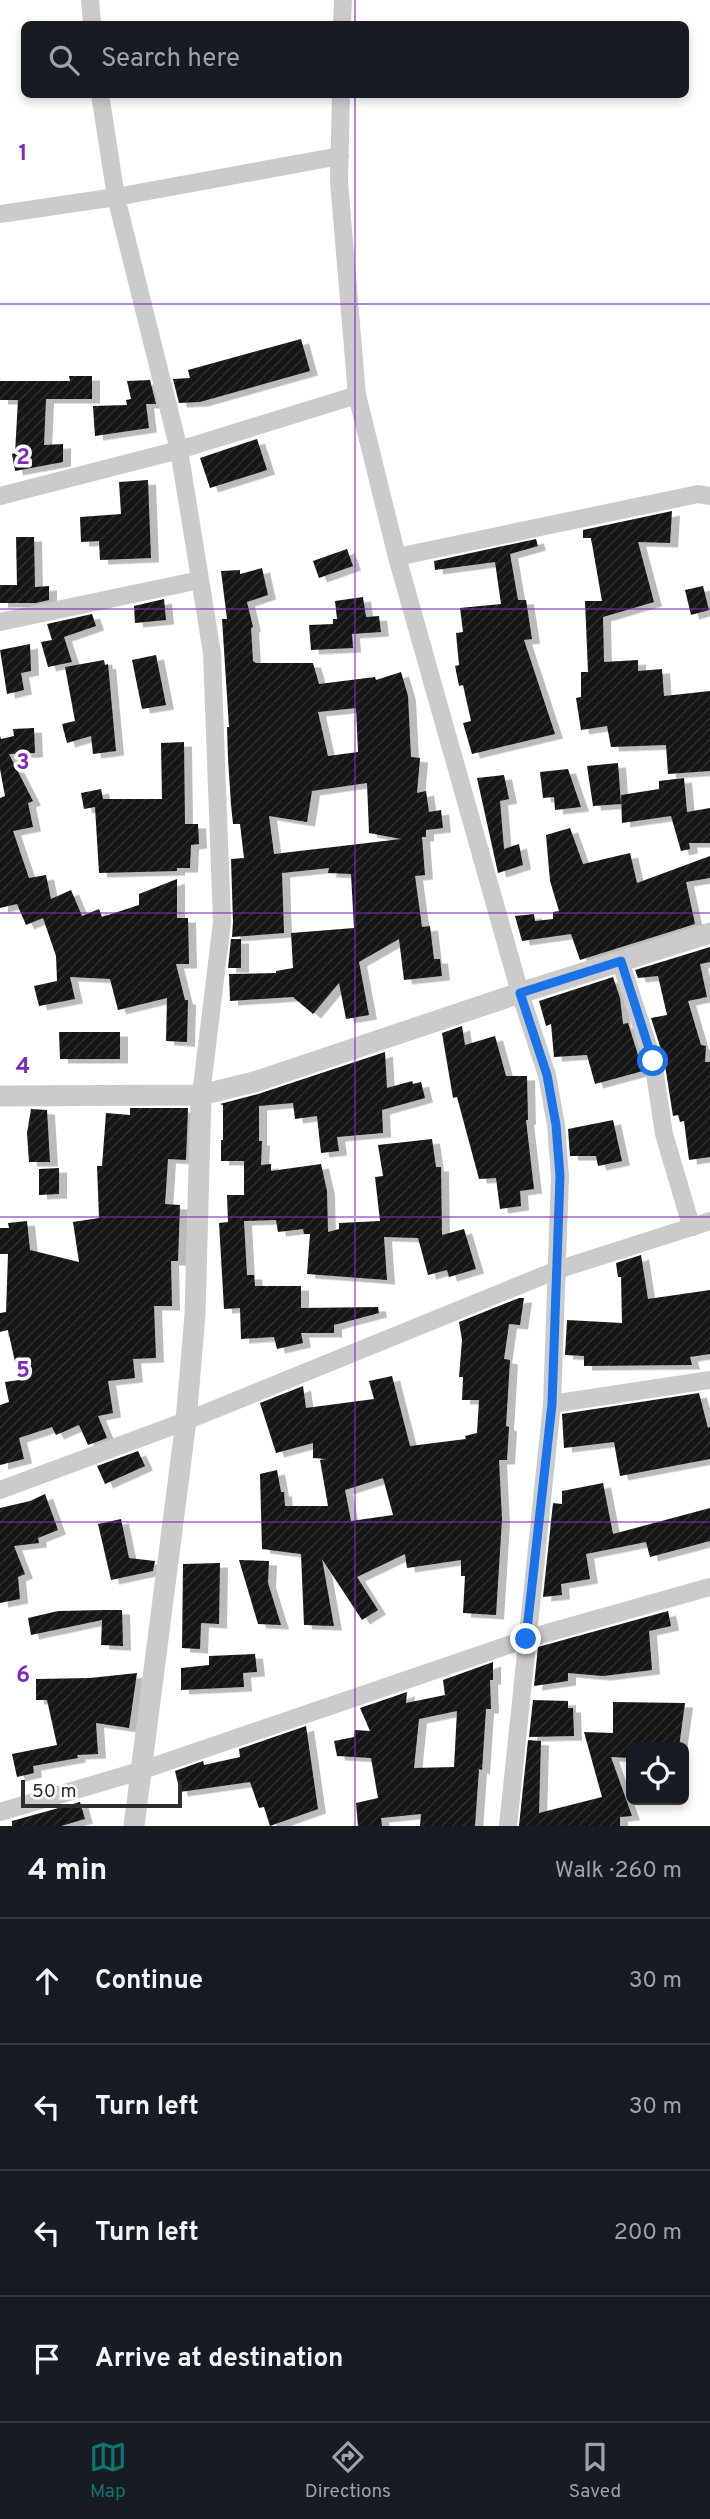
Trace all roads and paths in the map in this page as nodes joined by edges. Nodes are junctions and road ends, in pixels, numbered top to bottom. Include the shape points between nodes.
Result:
1 (90, 0) edge
2 (343, 0) edge
3 (92, 21) edge
4 (342, 21) edge
5 (101, 98) edge
6 (341, 98) edge
7 (340, 156) junction
8 (116, 197) junction
9 (0, 214) edge
10 (357, 395) junction
11 (179, 450) junction
12 (0, 496) edge
13 (710, 496) edge
14 (397, 557) junction
15 (200, 580) junction
16 (0, 622) edge
17 (710, 933) edge
18 (621, 961) junction
19 (520, 993) junction
20 (201, 1095) junction
21 (0, 1096) edge
22 (702, 1224) edge
23 (557, 1270) junction
24 (710, 1380) edge
25 (552, 1404) junction
26 (186, 1421) junction
27 (0, 1490) edge
28 (710, 1587) edge
29 (526, 1639) junction
30 (140, 1771) junction
31 (0, 1812) edge
32 (134, 1826) edge
33 (508, 1826) edge

1 - 3 street
2 - 4 street
5 - 8 street
6 - 7 street
7 - 8 street
7 - 10 street
8 - 9 street
8 - 11 street
10 - 11 street
10 - 14 street
11 - 12 street
11 - 15 street
13 - 14 street via 698,494
14 - 19 street
15 - 16 street
15 - 20 street via 212,653 222,922
17 - 18 street
18 - 19 street
18 - 22 street via 653,1061 664,1134 690,1222
19 - 20 street via 254,1082
19 - 23 street via 547,1075 556,1125 560,1176
20 - 21 street
20 - 26 street via 195,1315
22 - 23 street
23 - 25 street
23 - 26 street
24 - 25 street
25 - 29 street
26 - 27 street
26 - 30 street
28 - 29 street
29 - 30 street
29 - 33 street
30 - 31 street
30 - 32 street

